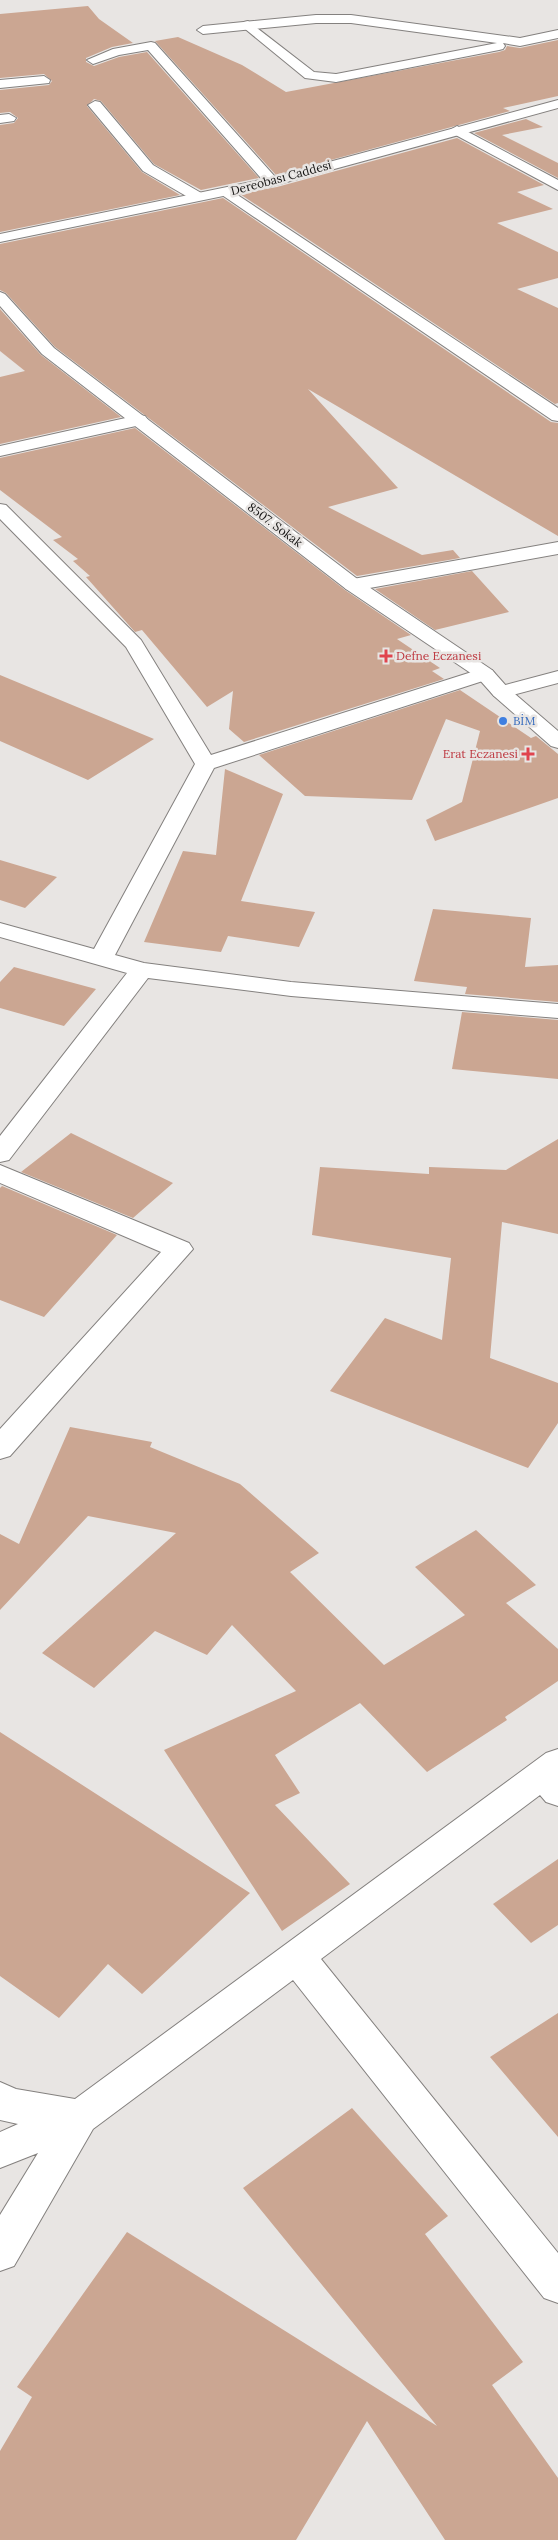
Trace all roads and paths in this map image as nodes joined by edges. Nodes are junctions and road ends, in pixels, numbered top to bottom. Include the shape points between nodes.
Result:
1 (248, 25) junction
2 (204, 30) dead end
3 (558, 34) edge
4 (520, 42) junction
5 (94, 60) dead end
6 (44, 80) dead end
7 (0, 84) edge
8 (558, 104) edge
9 (95, 105) dead end
10 (457, 130) junction
11 (272, 182) junction
12 (558, 186) edge
13 (227, 192) junction
14 (198, 197) junction
15 (0, 238) edge
16 (0, 297) edge
17 (558, 416) edge
18 (139, 420) junction
19 (0, 451) edge
20 (0, 509) edge
21 (558, 548) edge
22 (353, 584) junction
23 (485, 674) junction
24 (558, 677) edge
25 (501, 692) junction
26 (558, 742) edge
27 (206, 764) junction
28 (0, 930) edge
29 (101, 959) junction
30 (142, 970) junction
31 (558, 1011) edge
32 (0, 1154) edge
33 (0, 1173) edge
34 (0, 1448) edge
35 (553, 1777) edge
36 (297, 1958) junction
37 (0, 2099) edge
38 (80, 2117) junction
39 (0, 2150) edge
40 (0, 2252) edge
41 (558, 2284) edge

1 - 2 street
1 - 4 street via 316,19 351,20
1 - 4 street via 310,75 336,78
3 - 4 street
5 - 11 street via 151,46
6 - 7 street
8 - 10 street, Dereobası Caddesi
9 - 14 street via 148,168
10 - 11 street, Dereobası Caddesi
10 - 12 street
11 - 13 street, Dereobası Caddesi
13 - 14 street, Dereobası Caddesi
13 - 17 street
14 - 15 street, Dereobası Caddesi
16 - 18 street, 8507. Sokak via 48,351
18 - 19 street
18 - 22 street, 8507. Sokak
20 - 27 street via 134,644
21 - 22 street
22 - 23 street, 8507. Sokak
23 - 25 street, 8507. Sokak
23 - 27 street
24 - 25 street
25 - 26 street, 8507. Sokak
27 - 29 street
28 - 29 street
29 - 30 street
30 - 31 street via 291,990
30 - 32 street
33 - 34 street via 179,1249
35 - 36 street
36 - 38 street
36 - 41 street
37 - 38 street via 7,2104
38 - 39 street
38 - 40 street

